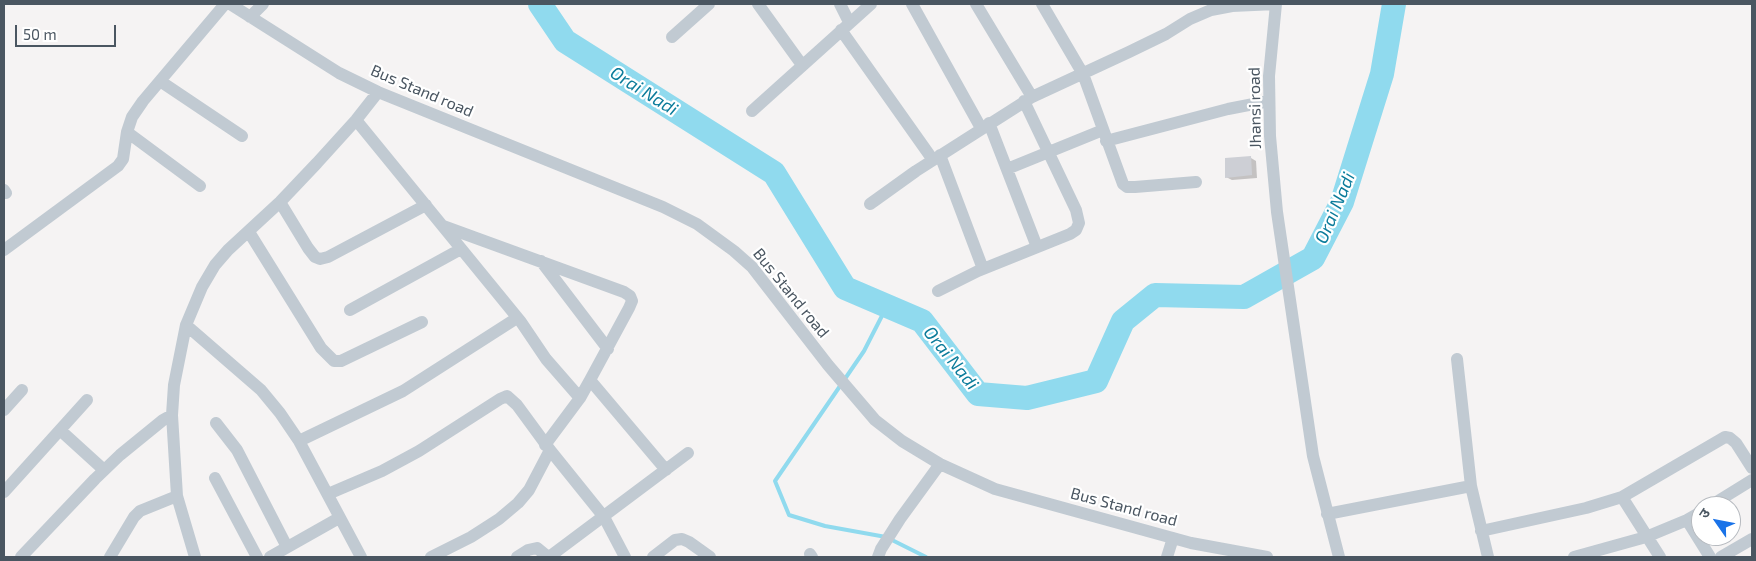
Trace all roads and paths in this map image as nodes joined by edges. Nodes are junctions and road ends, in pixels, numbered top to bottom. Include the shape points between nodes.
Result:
1 (225, 4) edge
2 (230, 4) edge
3 (263, 4) edge
4 (709, 4) edge
5 (758, 4) edge
6 (840, 4) edge
7 (871, 4) edge
8 (912, 4) edge
9 (976, 4) edge
10 (1042, 4) edge
11 (1276, 4) edge
12 (250, 16) junction
13 (845, 26) junction
14 (672, 37) dead end
15 (802, 65) junction
16 (1083, 74) junction
17 (160, 81) junction
18 (378, 92) junction
19 (1028, 99) junction
20 (1269, 101) junction
21 (752, 111) dead end
22 (356, 120) junction
23 (985, 125) junction
24 (127, 132) junction
25 (1105, 135) junction
26 (242, 136) dead end
27 (1048, 153) junction
28 (936, 158) junction
29 (1007, 169) junction
30 (1196, 182) dead end
31 (200, 186) dead end
32 (280, 202) junction
33 (870, 204) dead end
34 (426, 205) junction
35 (443, 226) junction
36 (249, 232) junction
37 (1037, 247) junction
38 (5, 248) edge
39 (461, 250) junction
40 (541, 261) junction
41 (983, 269) junction
42 (938, 291) dead end
43 (350, 310) dead end
44 (517, 318) junction
45 (422, 322) dead end
46 (186, 325) junction
47 (608, 349) junction
48 (1457, 358) dead end
49 (590, 380) junction
50 (22, 390) dead end
51 (580, 398) junction
52 (87, 400) dead end
53 (4, 410) edge
54 (172, 415) junction
55 (216, 423) dead end
56 (60, 430) junction
57 (299, 441) junction
58 (548, 448) junction
59 (688, 453) dead end
60 (940, 464) junction
61 (1752, 468) edge
62 (104, 470) junction
63 (666, 470) junction
64 (215, 478) dead end
65 (1752, 480) edge
66 (1471, 486) junction
67 (4, 492) edge
68 (328, 494) junction
69 (177, 496) junction
70 (1726, 496) edge
71 (1622, 497) junction
72 (1327, 514) junction
73 (604, 517) junction
74 (339, 518) junction
75 (1691, 518) edge
76 (1687, 520) junction
77 (1481, 531) junction
78 (1646, 537) junction
79 (1173, 538) junction
80 (1752, 539) edge
81 (288, 547) junction
82 (879, 553) edge
83 (21, 557) edge
84 (110, 557) edge
85 (195, 557) edge
86 (257, 557) edge
87 (270, 557) edge
88 (361, 557) edge
89 (431, 557) edge
90 (516, 557) edge
91 (549, 557) edge
92 (625, 557) edge
93 (653, 557) edge
94 (710, 557) edge
95 (1168, 557) edge
96 (1267, 557) edge
97 (1339, 557) edge
98 (1488, 557) edge
99 (1574, 557) edge
100 (1660, 557) edge
101 (1710, 557) edge
102 (1721, 557) edge

1 - 17 street
2 - 12 street, Bus Stand road
3 - 12 street
4 - 14 street
5 - 15 street
6 - 13 street
7 - 13 street
8 - 23 street
9 - 19 street
10 - 16 street
11 - 16 street via 1211,10
11 - 20 street, Jhansi road
12 - 18 street, Bus Stand road via 339,72
13 - 15 street
13 - 28 street
15 - 21 street
16 - 19 street
16 - 25 street
17 - 24 street via 132,117
17 - 26 street
18 - 22 street
18 - 60 street, Bus Stand road via 697,224 752,267 875,420
19 - 23 street
19 - 27 street
20 - 25 street
20 - 72 street, Jhansi road via 1277,212 1313,456
22 - 32 street
22 - 34 street
23 - 28 street
23 - 29 street
24 - 31 street
24 - 38 street via 123,159 118,166
25 - 27 street
25 - 30 street via 1120,179 1126,187
27 - 29 street
27 - 37 street via 1076,210 1079,223 1070,234
28 - 33 street
28 - 41 street
29 - 37 street
32 - 34 street via 308,248 320,259
32 - 36 street
34 - 35 street
35 - 39 street
35 - 40 street
36 - 45 street via 321,348 334,361 341,361
36 - 46 street via 215,265
37 - 41 street
39 - 43 street
39 - 44 street
40 - 47 street
40 - 47 street via 630,296 632,301
41 - 42 street
44 - 51 street via 546,359
44 - 57 street via 403,391
46 - 54 street via 174,385
46 - 57 street via 261,390
47 - 49 street
48 - 66 street
49 - 51 street
49 - 63 street
50 - 53 street
51 - 58 street
52 - 56 street
54 - 62 street
54 - 69 street
55 - 81 street via 237,450
56 - 62 street
56 - 67 street
57 - 68 street
58 - 68 street via 507,396 419,451
58 - 73 street
58 - 89 street via 528,490 518,503 471,537
59 - 63 street
60 - 79 street, Bus Stand road via 995,489
60 - 82 street
61 - 71 street via 1736,443 1724,437
62 - 83 street
63 - 73 street
64 - 86 street
65 - 70 street
66 - 72 street
66 - 77 street
68 - 74 street
69 - 84 street via 140,511
69 - 85 street
71 - 77 street
71 - 78 street
72 - 97 street, Jhansi road
73 - 91 street
73 - 92 street
74 - 81 street
74 - 88 street
75 - 76 street
76 - 78 street
76 - 101 street
77 - 98 street
78 - 99 street
78 - 100 street
79 - 95 street
79 - 96 street, Bus Stand road
80 - 102 street
81 - 87 street
90 - 91 street via 537,548
93 - 94 street via 675,540 682,539

